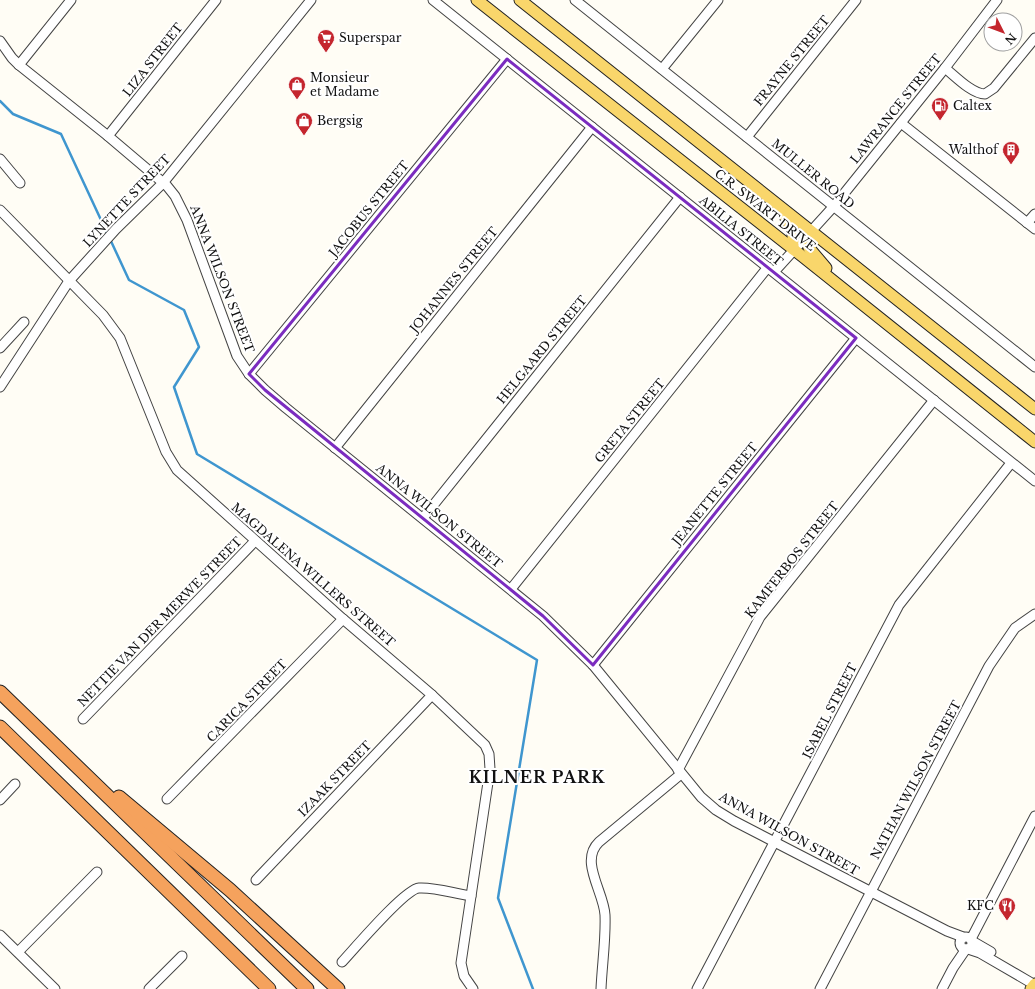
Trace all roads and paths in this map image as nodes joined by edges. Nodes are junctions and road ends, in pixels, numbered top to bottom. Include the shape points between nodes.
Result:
1 (71, 0) edge
2 (216, 0) edge
3 (311, 0) edge
4 (432, 0) edge
5 (477, 0) edge
6 (520, 0) edge
7 (575, 0) edge
8 (718, 0) edge
9 (856, 0) edge
10 (997, 0) edge
11 (1035, 38) edge
12 (0, 41) edge
13 (507, 59) junction
14 (19, 65) junction
15 (945, 68) junction
16 (662, 70) junction
17 (901, 123) junction
18 (592, 127) junction
19 (108, 136) junction
20 (747, 136) junction
21 (0, 159) edge
22 (20, 183) dead end
23 (163, 183) junction
24 (680, 197) junction
25 (834, 206) junction
26 (781, 208) junction
27 (0, 210) edge
28 (1035, 214) edge
29 (1027, 223) junction
30 (1035, 229) edge
31 (810, 231) junction
32 (794, 249) junction
33 (771, 270) junction
34 (69, 281) junction
35 (834, 281) junction
36 (24, 322) dead end
37 (856, 338) junction
38 (0, 348) edge
39 (1035, 367) edge
40 (249, 374) junction
41 (0, 387) edge
42 (934, 400) junction
43 (1035, 410) edge
44 (1035, 442) edge
45 (334, 448) junction
46 (1011, 463) junction
47 (1035, 481) edge
48 (423, 518) junction
49 (255, 541) junction
50 (511, 589) junction
51 (1035, 614) edge
52 (343, 619) junction
53 (593, 665) junction
54 (0, 692) edge
55 (432, 695) junction
56 (83, 719) dead end
57 (0, 727) edge
58 (81, 771) junction
59 (679, 772) junction
60 (15, 784) dead end
61 (168, 799) dead end
62 (0, 800) edge
63 (1035, 816) edge
64 (775, 842) junction
65 (145, 868) junction
66 (97, 872) dead end
67 (256, 880) dead end
68 (871, 892) junction
69 (471, 896) junction
70 (0, 935) edge
71 (966, 942) junction
72 (18, 952) junction
73 (182, 956) dead end
74 (342, 962) dead end
75 (1035, 978) edge
76 (1035, 984) edge
77 (55, 989) edge
78 (149, 989) edge
79 (260, 989) edge
80 (269, 989) edge
81 (307, 989) edge
82 (338, 989) edge
83 (473, 989) edge
84 (601, 989) edge
85 (697, 989) edge
86 (820, 989) edge
87 (942, 989) edge
88 (1031, 989) edge

1 - 14 street
2 - 19 street, LIZA STREET
3 - 23 street, LYNETTE STREET
4 - 13 street, ABILIA STREET
5 - 32 main road, C.R. SWART DRIVE
6 - 26 main road, C.R. SWART DRIVE
7 - 16 street, MULLER ROAD
8 - 16 street
9 - 20 street, FRAYNE STREET
10 - 15 street, LAWRANCE STREET
11 - 15 street via 994,88 985,94 980,94
12 - 14 street, ANNA WILSON STREET
13 - 18 street, ABILIA STREET
13 - 40 street, JACOBUS STREET
14 - 19 street, ANNA WILSON STREET
15 - 17 street, LAWRANCE STREET
16 - 20 street, MULLER ROAD
17 - 25 street, LAWRANCE STREET
17 - 29 street
18 - 24 street, ABILIA STREET
18 - 45 street, JOHANNES STREET
19 - 23 street, ANNA WILSON STREET
20 - 25 street, MULLER ROAD
21 - 22 street
23 - 34 street, LYNETTE STREET via 116,229
23 - 40 street, ANNA WILSON STREET via 183,210 237,356
24 - 33 street, ABILIA STREET
24 - 48 street, HELGAARD STREET
25 - 31 street, LAWRANCE STREET
25 - 39 street, MULLER ROAD
26 - 31 main road, C.R. SWART DRIVE
26 - 32 main road via 793,234
27 - 34 street, MAGDALENA WILLERS STREET
28 - 29 street
29 - 30 street
31 - 32 street, LAWRANCE STREET
31 - 35 main road via 809,248
31 - 43 main road, C.R. SWART DRIVE
32 - 33 street, GRETA STREET
32 - 35 main road, C.R. SWART DRIVE
33 - 37 street, ABILIA STREET
33 - 50 street, GRETA STREET
34 - 41 street, LYNETTE STREET
34 - 49 street, MAGDALENA WILLERS STREET via 118,333 174,466
35 - 44 main road, C.R. SWART DRIVE
36 - 38 street
37 - 42 street, ABILIA STREET
37 - 53 street, JEANETTE STREET
40 - 45 street, ANNA WILSON STREET
42 - 46 street, ABILIA STREET
42 - 59 street, KAMFERBOS STREET via 760,617
45 - 48 street, ANNA WILSON STREET
46 - 47 street, ABILIA STREET
46 - 64 street, ISABEL STREET via 899,605
48 - 50 street, ANNA WILSON STREET
49 - 52 street, MAGDALENA WILLERS STREET
49 - 56 street, NETTIE VAN DER MERWE STREET
50 - 53 street, ANNA WILSON STREET
51 - 68 street, NATHAN WILSON STREET via 1015,628 989,666
52 - 55 street, MAGDALENA WILLERS STREET
52 - 61 street, CARICA STREET
53 - 59 street, ANNA WILSON STREET
54 - 58 highway
55 - 67 street, IZAAK STREET
55 - 69 street, MAGDALENA WILLERS STREET via 482,741 489,754 490,769
57 - 65 highway
58 - 81 highway
58 - 82 highway via 154,826
59 - 64 street, ANNA WILSON STREET via 716,810
59 - 84 street, KAMFERBOS STREET via 592,851 592,867 605,911
60 - 62 street
63 - 71 street
64 - 68 street, ANNA WILSON STREET
64 - 85 street, ISABEL STREET
65 - 79 highway
65 - 80 highway
66 - 72 street
68 - 71 street, ANNA WILSON STREET
68 - 86 street, NATHAN WILSON STREET
69 - 74 street via 414,889 401,899
69 - 83 street, MAGDALENA WILLERS STREET via 461,963 464,976
70 - 72 street
71 - 75 street, ANNA WILSON STREET
71 - 76 street, ANNA WILSON STREET via 980,953
71 - 87 street
72 - 77 street
73 - 78 street
76 - 88 main road

